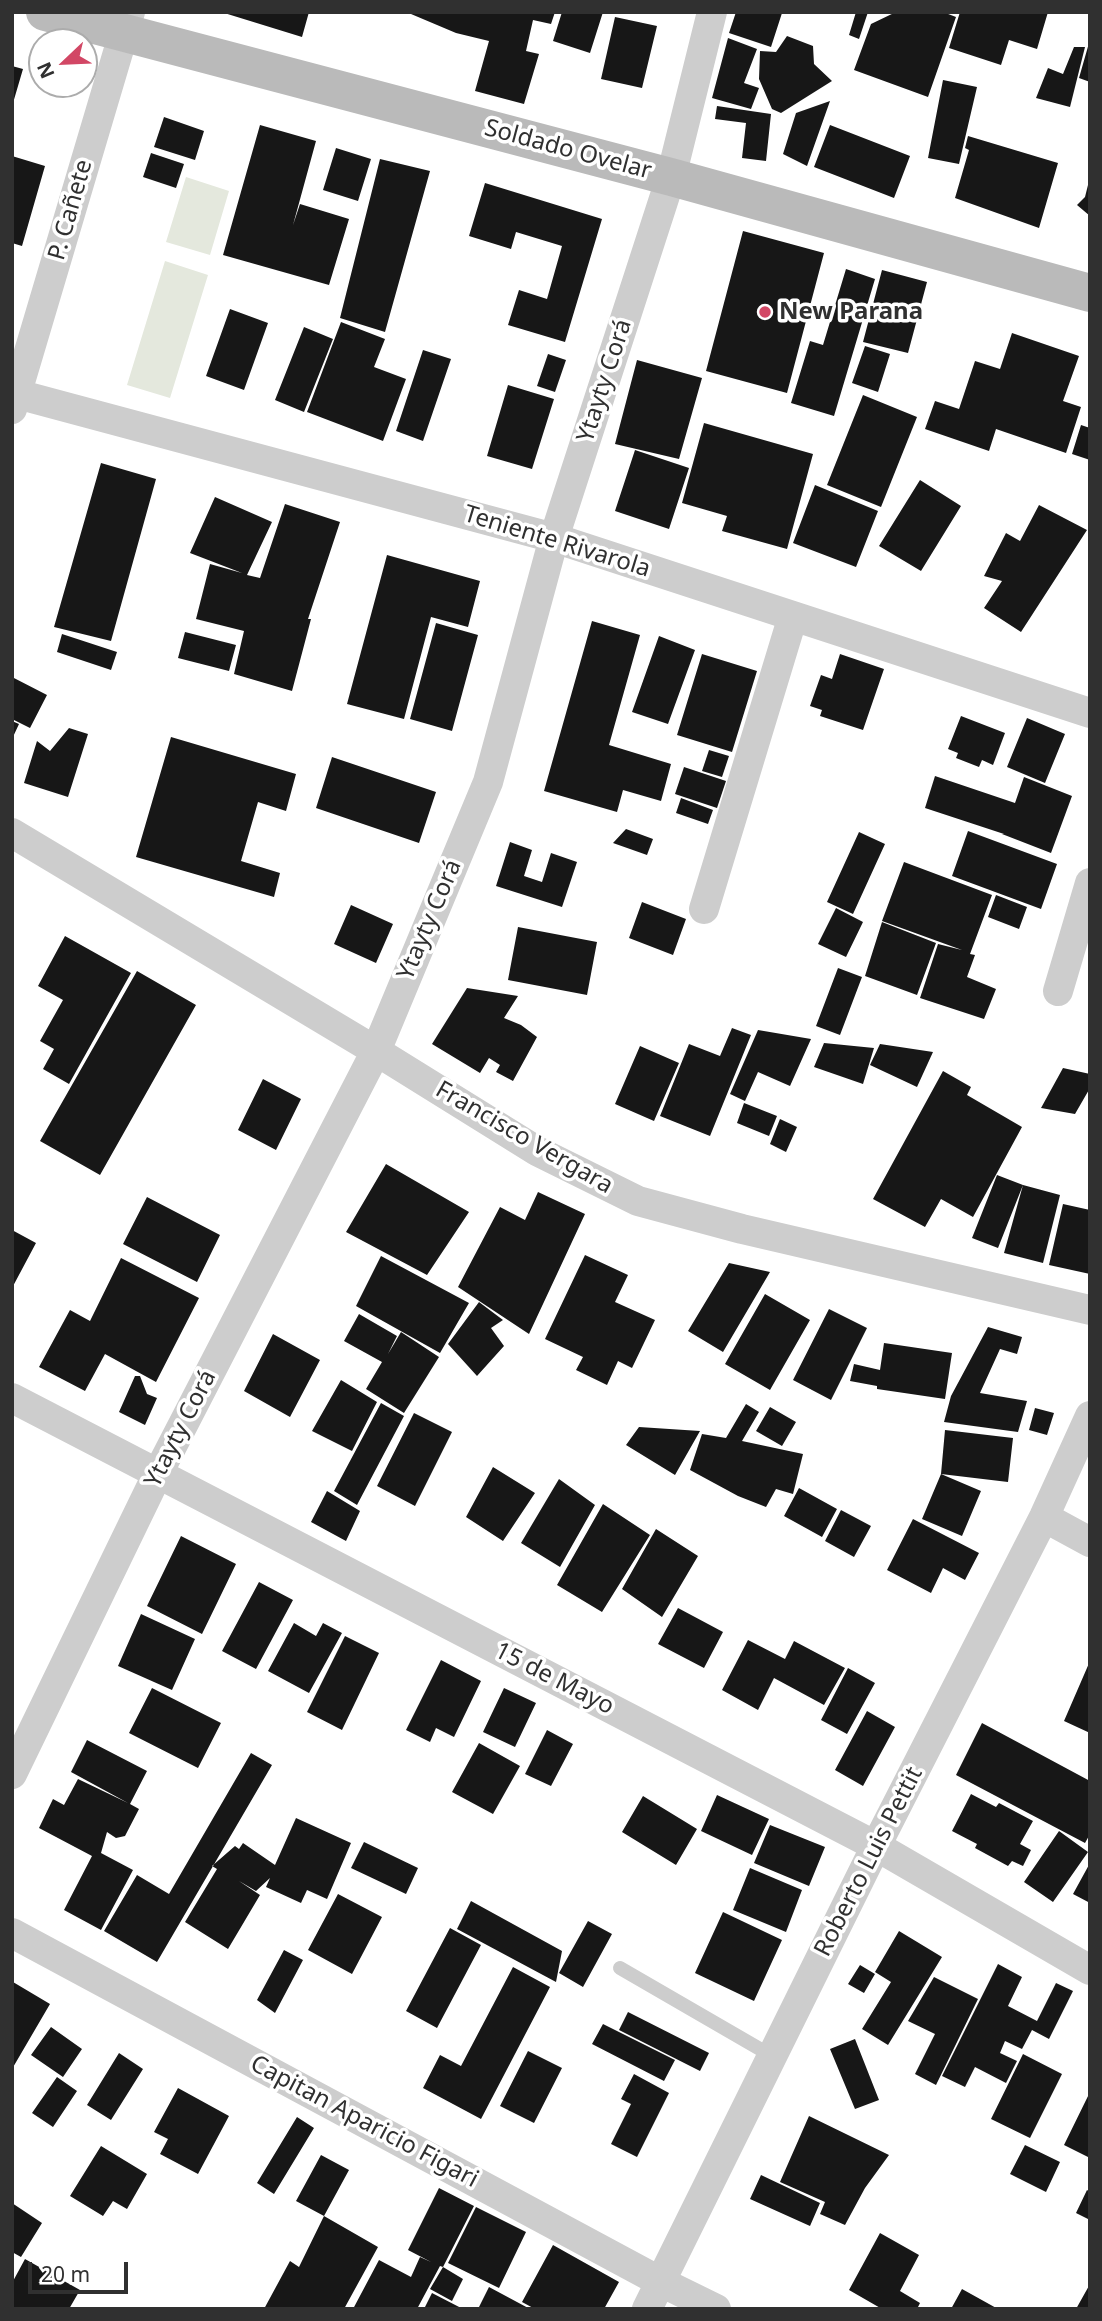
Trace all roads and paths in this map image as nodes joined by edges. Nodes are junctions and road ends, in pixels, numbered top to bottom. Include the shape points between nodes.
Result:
1 (45, 12) edge
2 (712, 12) edge
3 (126, 23) edge
4 (671, 177) junction
5 (1090, 293) edge
6 (14, 401) edge
7 (554, 538) junction
8 (793, 616) junction
9 (1090, 713) edge
10 (12, 834) edge
11 (1090, 883) edge
12 (704, 909) dead end
13 (1058, 991) dead end
14 (376, 1051) junction
15 (1090, 1310) edge
16 (12, 1398) edge
17 (1090, 1416) edge
18 (157, 1475) junction
19 (1044, 1517) junction
20 (1090, 1542) edge
21 (12, 1774) edge
22 (876, 1846) junction
23 (12, 1933) edge
24 (620, 1968) dead end
25 (1090, 1970) edge
26 (772, 2056) junction
27 (661, 2282) junction
28 (647, 2309) edge
29 (716, 2309) edge

1 - 3 main road, Soldado Ovelar
2 - 4 street, Ytayty Corá
3 - 4 main road, Soldado Ovelar
3 - 6 street, P. Cañete
4 - 5 main road, Soldado Ovelar
4 - 7 street, Ytayty Corá
6 - 7 street, Teniente Rivarola
7 - 8 street, Teniente Rivarola
7 - 14 street, Ytayty Corá via 488,782
8 - 9 street, Teniente Rivarola
8 - 12 street
10 - 14 street, Francisco Vergara
11 - 13 street
14 - 15 street, Francisco Vergara via 537,1151 638,1201
14 - 18 street, Ytayty Corá
16 - 18 street, 15 de Mayo
17 - 19 street, Roberto Luis Pettit
18 - 21 street, Ytayty Corá
18 - 22 street, 15 de Mayo
19 - 20 street
19 - 22 street, Roberto Luis Pettit
22 - 25 street, 15 de Mayo
22 - 26 street, Roberto Luis Pettit
23 - 27 street, Capitan Aparicio Figari
24 - 26 lane
26 - 27 street, Roberto Luis Pettit
27 - 28 street, Roberto Luis Pettit
27 - 29 street, Capitan Aparicio Figari

